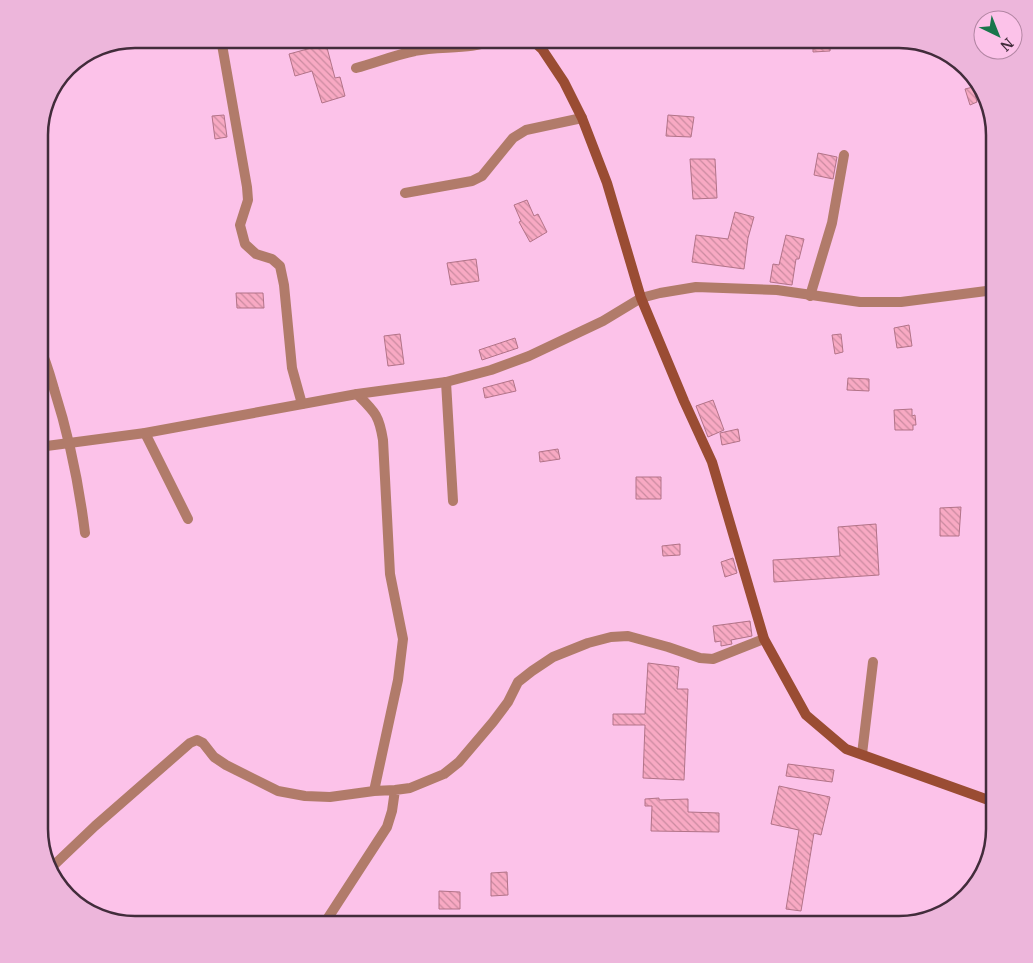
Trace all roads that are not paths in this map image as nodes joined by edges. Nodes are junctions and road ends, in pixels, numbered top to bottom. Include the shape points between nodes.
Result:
1 (224, 48) edge
2 (442, 48) edge
3 (541, 48) edge
4 (356, 68) dead end
5 (582, 118) junction
6 (844, 155) dead end
7 (405, 192) dead end
8 (985, 291) edge
9 (810, 296) junction
10 (641, 298) junction
11 (48, 372) edge
12 (446, 382) junction
13 (357, 394) junction
14 (302, 404) junction
15 (145, 433) junction
16 (70, 443) junction
17 (48, 446) edge
18 (453, 501) dead end
19 (188, 519) dead end
20 (85, 533) dead end
21 (764, 639) junction
22 (873, 662) dead end
23 (862, 754) junction
24 (395, 790) junction
25 (374, 791) junction
26 (986, 799) edge
27 (55, 864) edge
28 (329, 916) edge

1 - 14 street via 247,187 248,200 240,225 245,244 256,254 272,259 280,266 292,368
2 - 4 street via 415,51
3 - 5 main road via 564,82
5 - 7 street via 526,130 513,138 477,179
5 - 10 main road via 608,183
6 - 9 street via 832,223
8 - 9 street via 901,302 860,302
9 - 10 street via 777,290 696,287
10 - 12 street via 603,321 529,356
10 - 21 main road via 712,462
11 - 16 street
12 - 13 street
12 - 18 street
13 - 14 street
13 - 25 street via 380,422 390,574 403,639 398,680
14 - 15 street
15 - 16 street
15 - 19 street
16 - 17 street
16 - 20 street
21 - 23 main road via 806,715 846,749
21 - 24 street via 713,658 700,658 628,636 588,642 553,657 518,682 508,702 476,744 444,774 425,783
22 - 23 street
23 - 26 main road
24 - 25 street
24 - 28 street via 387,827
25 - 27 street via 330,797 278,791 226,765 197,740

